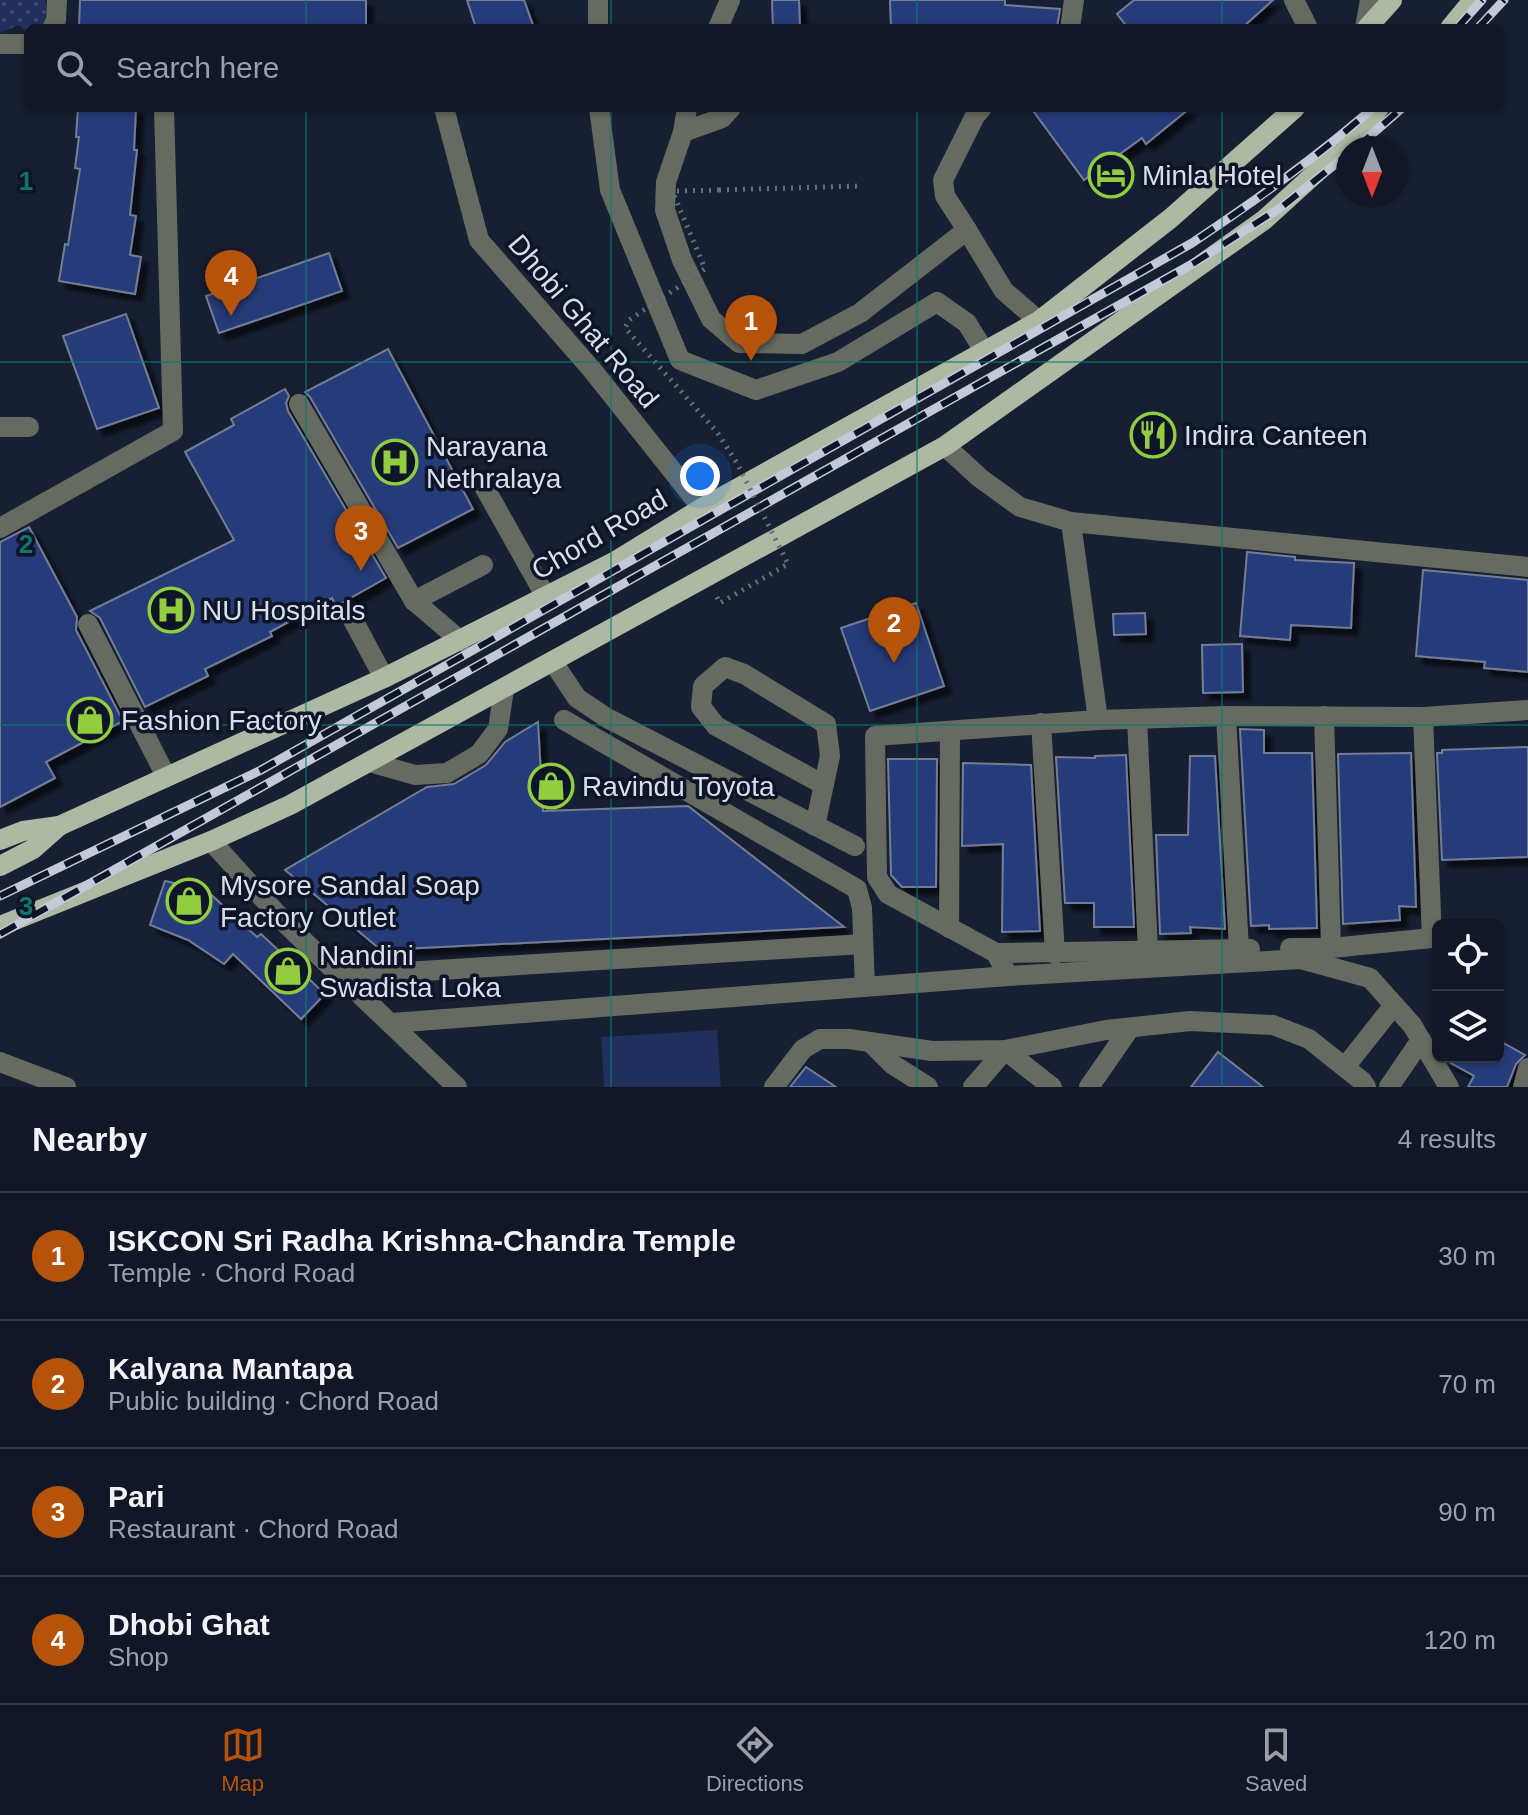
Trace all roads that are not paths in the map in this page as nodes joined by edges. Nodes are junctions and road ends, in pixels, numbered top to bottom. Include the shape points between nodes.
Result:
1 (57, 0) edge
2 (598, 0) edge
3 (730, 0) edge
4 (1074, 0) edge
5 (1294, 0) edge
6 (1370, 0) edge
7 (1392, 0) edge
8 (1473, 0) edge
9 (54, 24) edge
10 (598, 24) edge
11 (720, 24) edge
12 (1071, 24) edge
13 (1306, 24) edge
14 (1367, 24) edge
15 (1370, 24) edge
16 (1453, 24) edge
17 (0, 44) edge
18 (24, 44) edge
19 (164, 112) edge
20 (445, 112) edge
21 (600, 112) edge
22 (686, 112) edge
23 (727, 112) edge
24 (978, 112) edge
25 (1290, 112) edge
26 (1375, 112) edge
27 (683, 132) junction
28 (967, 230) junction
29 (1039, 321) junction
30 (984, 351) junction
31 (299, 404) dead end
32 (0, 427) edge
33 (29, 427) dead end
34 (945, 446) junction
35 (482, 483) dead end
36 (702, 508) junction
37 (1071, 522) junction
38 (0, 528) edge
39 (483, 565) dead end
40 (1528, 567) edge
41 (546, 597) junction
42 (414, 601) junction
43 (353, 620) dead end
44 (88, 624) dead end
45 (461, 641) junction
46 (553, 662) junction
47 (384, 678) junction
48 (504, 689) junction
49 (1528, 710) edge
50 (1226, 716) junction
51 (1324, 716) junction
52 (1423, 717) junction
53 (1137, 719) junction
54 (564, 720) dead end
55 (1098, 720) junction
56 (1041, 723) junction
57 (950, 731) junction
58 (369, 762) junction
59 (166, 776) junction
60 (824, 785) junction
61 (59, 826) junction
62 (815, 826) junction
63 (0, 840) edge
64 (211, 841) junction
65 (855, 846) dead end
66 (0, 866) edge
67 (0, 926) edge
68 (949, 928) junction
69 (863, 944) junction
70 (1331, 948) junction
71 (1239, 949) junction
72 (1148, 951) junction
73 (996, 953) junction
74 (1055, 954) junction
75 (341, 976) junction
76 (1008, 976) junction
77 (865, 987) junction
78 (1394, 1005) junction
79 (392, 1023) junction
80 (1130, 1028) junction
81 (1421, 1040) junction
82 (870, 1042) junction
83 (1005, 1050) junction
84 (0, 1062) edge
85 (1345, 1067) junction
86 (1528, 1068) edge
87 (66, 1087) edge
88 (457, 1087) edge
89 (774, 1087) edge
90 (928, 1087) edge
91 (973, 1087) edge
92 (1052, 1087) edge
93 (1089, 1087) edge
94 (1366, 1087) edge
95 (1389, 1087) edge
96 (1449, 1087) edge
97 (1523, 1087) edge

1 - 9 street
2 - 10 street
3 - 11 street
4 - 12 street
5 - 13 street
6 - 14 street
7 - 15 main road
8 - 16 main road
17 - 18 street
19 - 38 street via 173,431
20 - 36 street, Dhobi Ghat Road via 479,240
21 - 30 street via 610,190 680,360 756,390 838,362 937,302 967,323
22 - 27 street
23 - 27 street
24 - 28 street via 943,180 945,196
25 - 29 main road, Chord Road via 1171,218
26 - 34 main road via 1264,220
27 - 28 street via 666,182 665,210 711,319 739,343 802,344 860,313
28 - 29 street via 1004,291
29 - 30 main road, Chord Road
30 - 36 main road, Chord Road
31 - 42 street
32 - 33 street
34 - 37 street via 1020,507
34 - 46 main road
35 - 41 street
36 - 41 main road, Chord Road
37 - 40 street
37 - 55 street
39 - 42 street
41 - 45 main road, Chord Road
42 - 45 street
43 - 47 street
44 - 59 street
45 - 47 main road, Chord Road
46 - 48 main road
46 - 62 street via 577,698 607,718
47 - 59 main road, Chord Road
48 - 58 main road
48 - 58 street via 498,729 479,754 447,773 415,775
49 - 52 street
50 - 51 street
50 - 53 street
50 - 71 street
51 - 52 street
51 - 70 street
52 - 70 street via 1432,938
53 - 55 street
53 - 72 street
54 - 69 street via 857,889
55 - 56 street
56 - 57 street
56 - 74 street
57 - 68 street
57 - 68 street via 875,736 877,877 888,894
58 - 64 main road
59 - 61 main road, Chord Road
60 - 60 street via 830,756 826,724 725,667 703,686 701,707 716,726
60 - 62 street
61 - 63 main road, Chord Road
61 - 66 main road via 33,849
62 - 65 street
64 - 67 main road
64 - 75 street
68 - 73 street
69 - 75 street
69 - 77 street
70 - 71 street
71 - 72 street
72 - 74 street
73 - 74 street
73 - 76 street
75 - 79 street
76 - 77 street
76 - 78 street via 1301,959 1370,978
77 - 79 street
78 - 81 street
78 - 85 street
79 - 88 street
80 - 83 street
80 - 85 street via 1190,1021 1273,1025 1309,1039
80 - 93 street
81 - 95 street
81 - 96 street
82 - 83 street via 932,1051
82 - 89 street via 820,1039 803,1049
82 - 90 street
83 - 91 street
83 - 92 street
84 - 87 street
85 - 94 street
86 - 97 street

